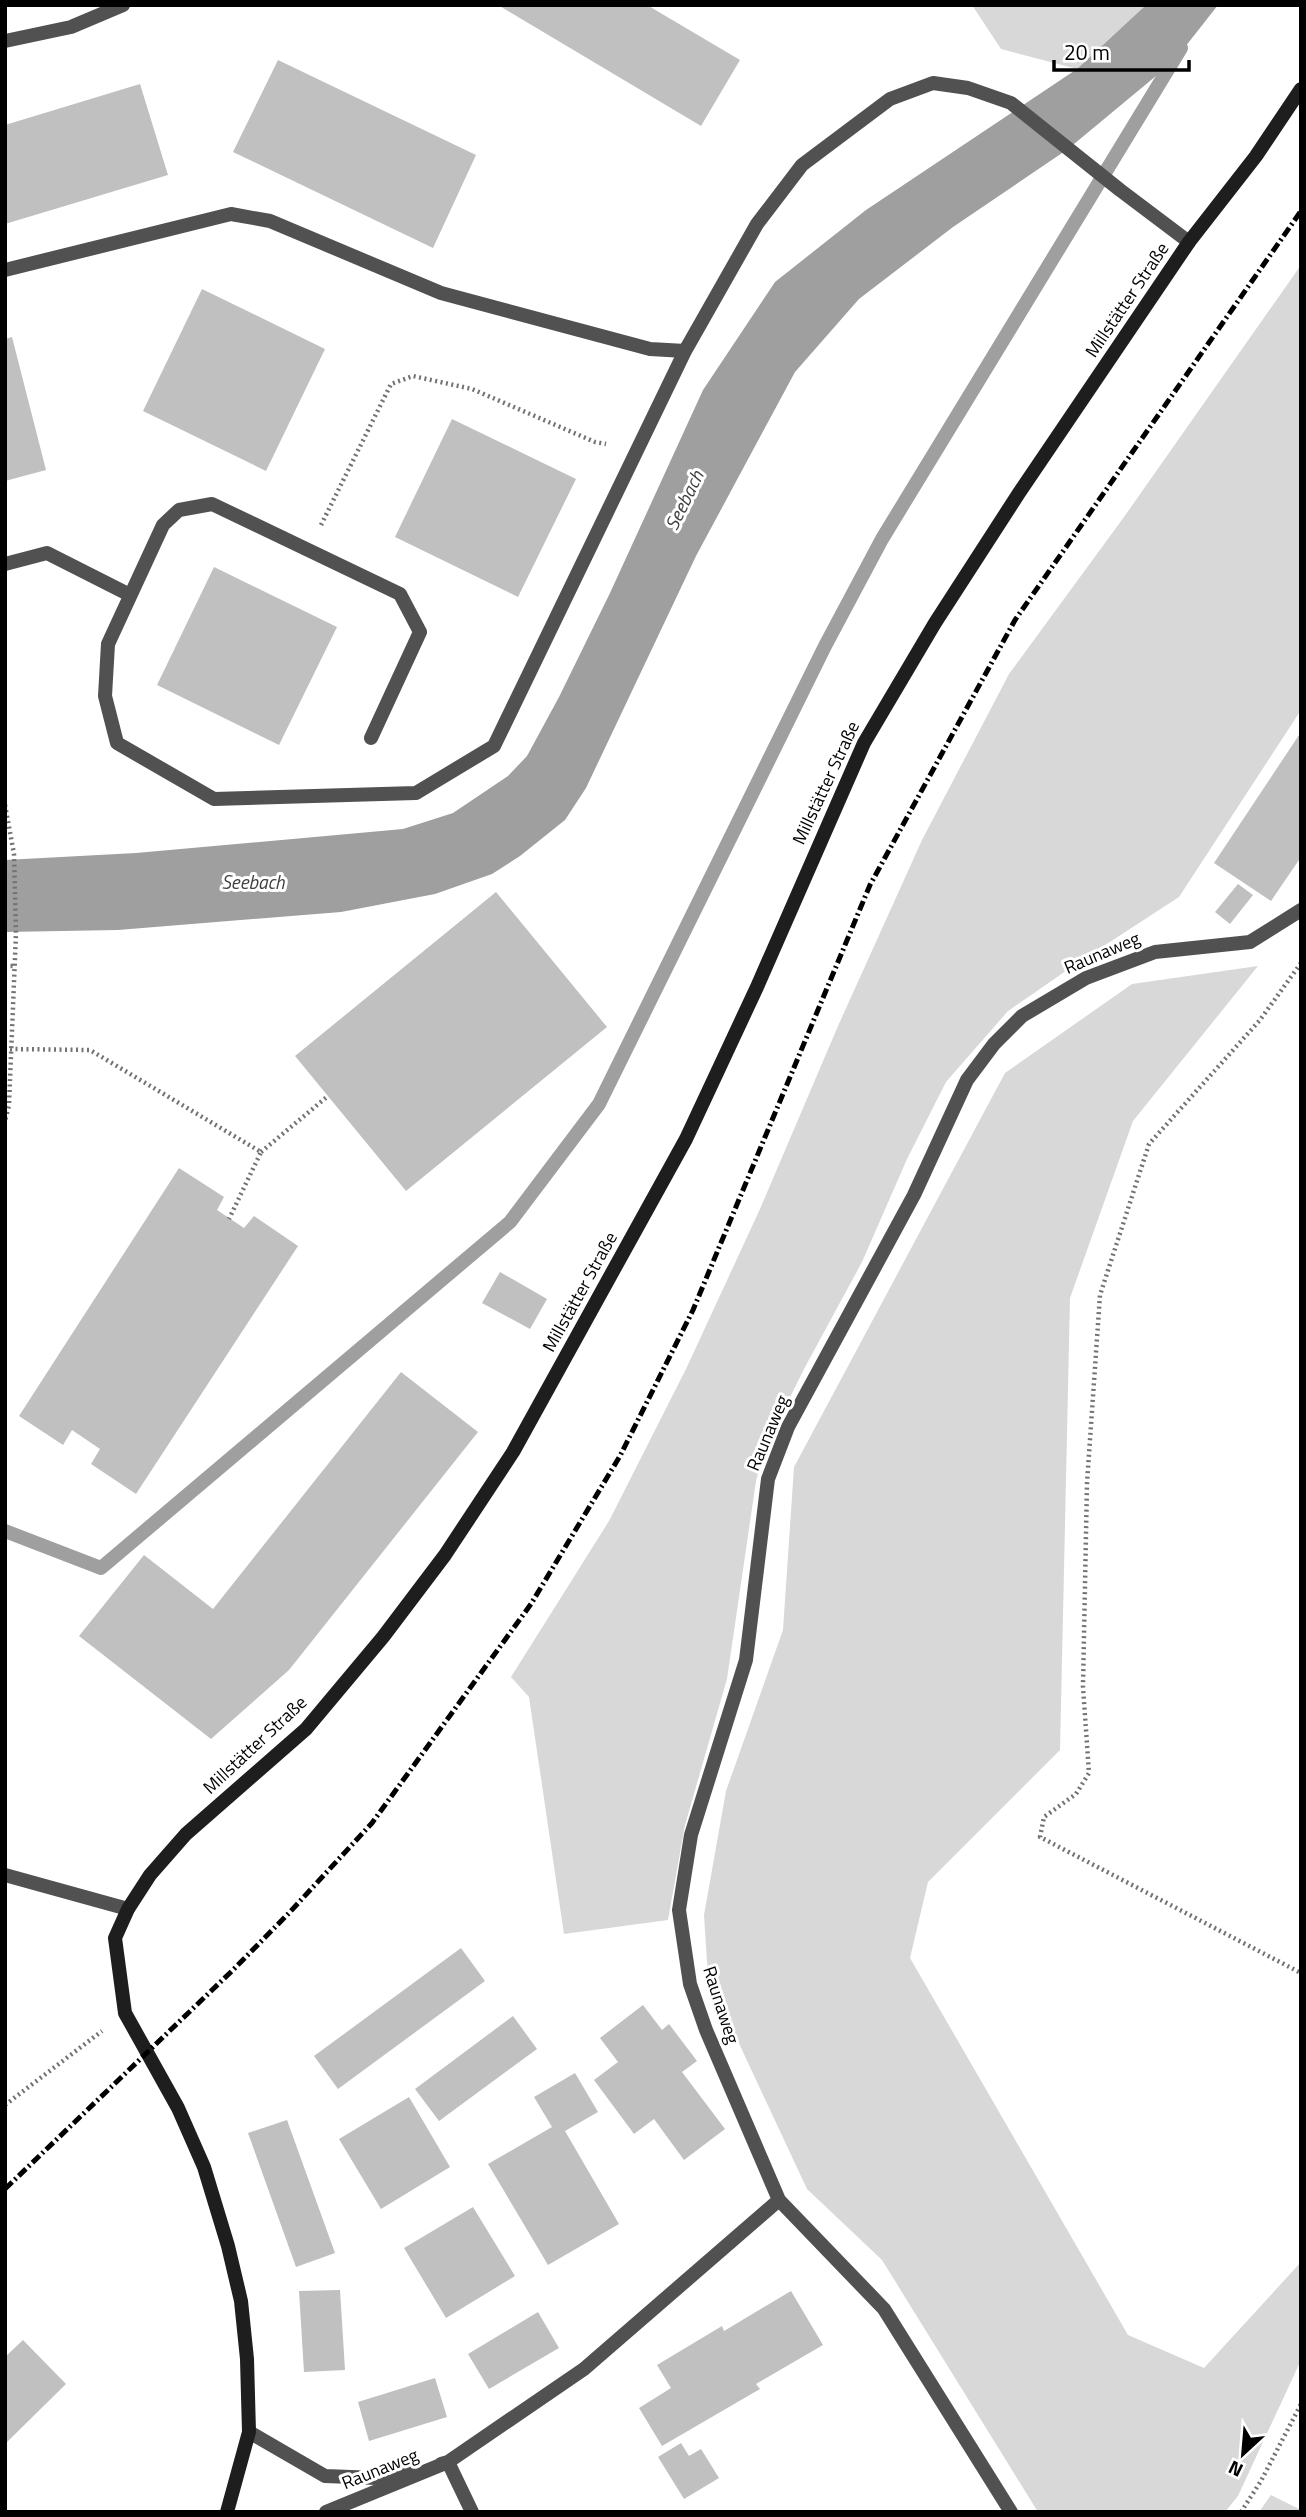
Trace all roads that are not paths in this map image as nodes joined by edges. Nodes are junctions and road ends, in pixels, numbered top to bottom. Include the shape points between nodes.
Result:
1 (123, 5) edge
2 (5, 41) edge
3 (1301, 89) edge
4 (1189, 242) junction
5 (5, 270) edge
6 (685, 351) junction
7 (5, 564) edge
8 (130, 595) junction
9 (371, 737) dead end
10 (1301, 910) edge
11 (5, 1875) edge
12 (128, 1909) junction
13 (779, 2200) junction
14 (249, 2432) junction
15 (447, 2462) junction
16 (227, 2512) edge
17 (326, 2512) edge
18 (472, 2512) edge
19 (1011, 2512) edge

1 - 2 street via 71,27
3 - 4 street, Millstätter Straße
4 - 6 street via 1011,103 968,88 933,83 890,99 802,165 757,224
4 - 12 street, Millstätter Straße via 1019,493 864,743 685,1139 513,1452 445,1555 306,1729 186,1834
5 - 6 street via 231,214 270,221 440,293 650,349
6 - 8 street via 494,746 416,793 214,799 117,743 104,696 108,644
7 - 8 street via 47,553
8 - 9 street via 163,525 179,510 212,504 400,594 420,632
10 - 13 street, Raunaweg via 1250,942 1155,952 1086,978 1022,1016 993,1044 967,1080 914,1195 788,1427 768,1479 746,1660 691,1835 679,1910 690,1984
11 - 12 street
12 - 14 street, Millstätter Straße via 116,1938 125,2013 178,2108 204,2167 228,2246 241,2301
13 - 15 street, Raunaweg via 584,2369
13 - 19 street, Raunaweg via 884,2309
14 - 15 street, Raunaweg via 325,2476 377,2478
14 - 16 street, Millstätter Straße
15 - 17 street, Raunaweg
15 - 18 street

